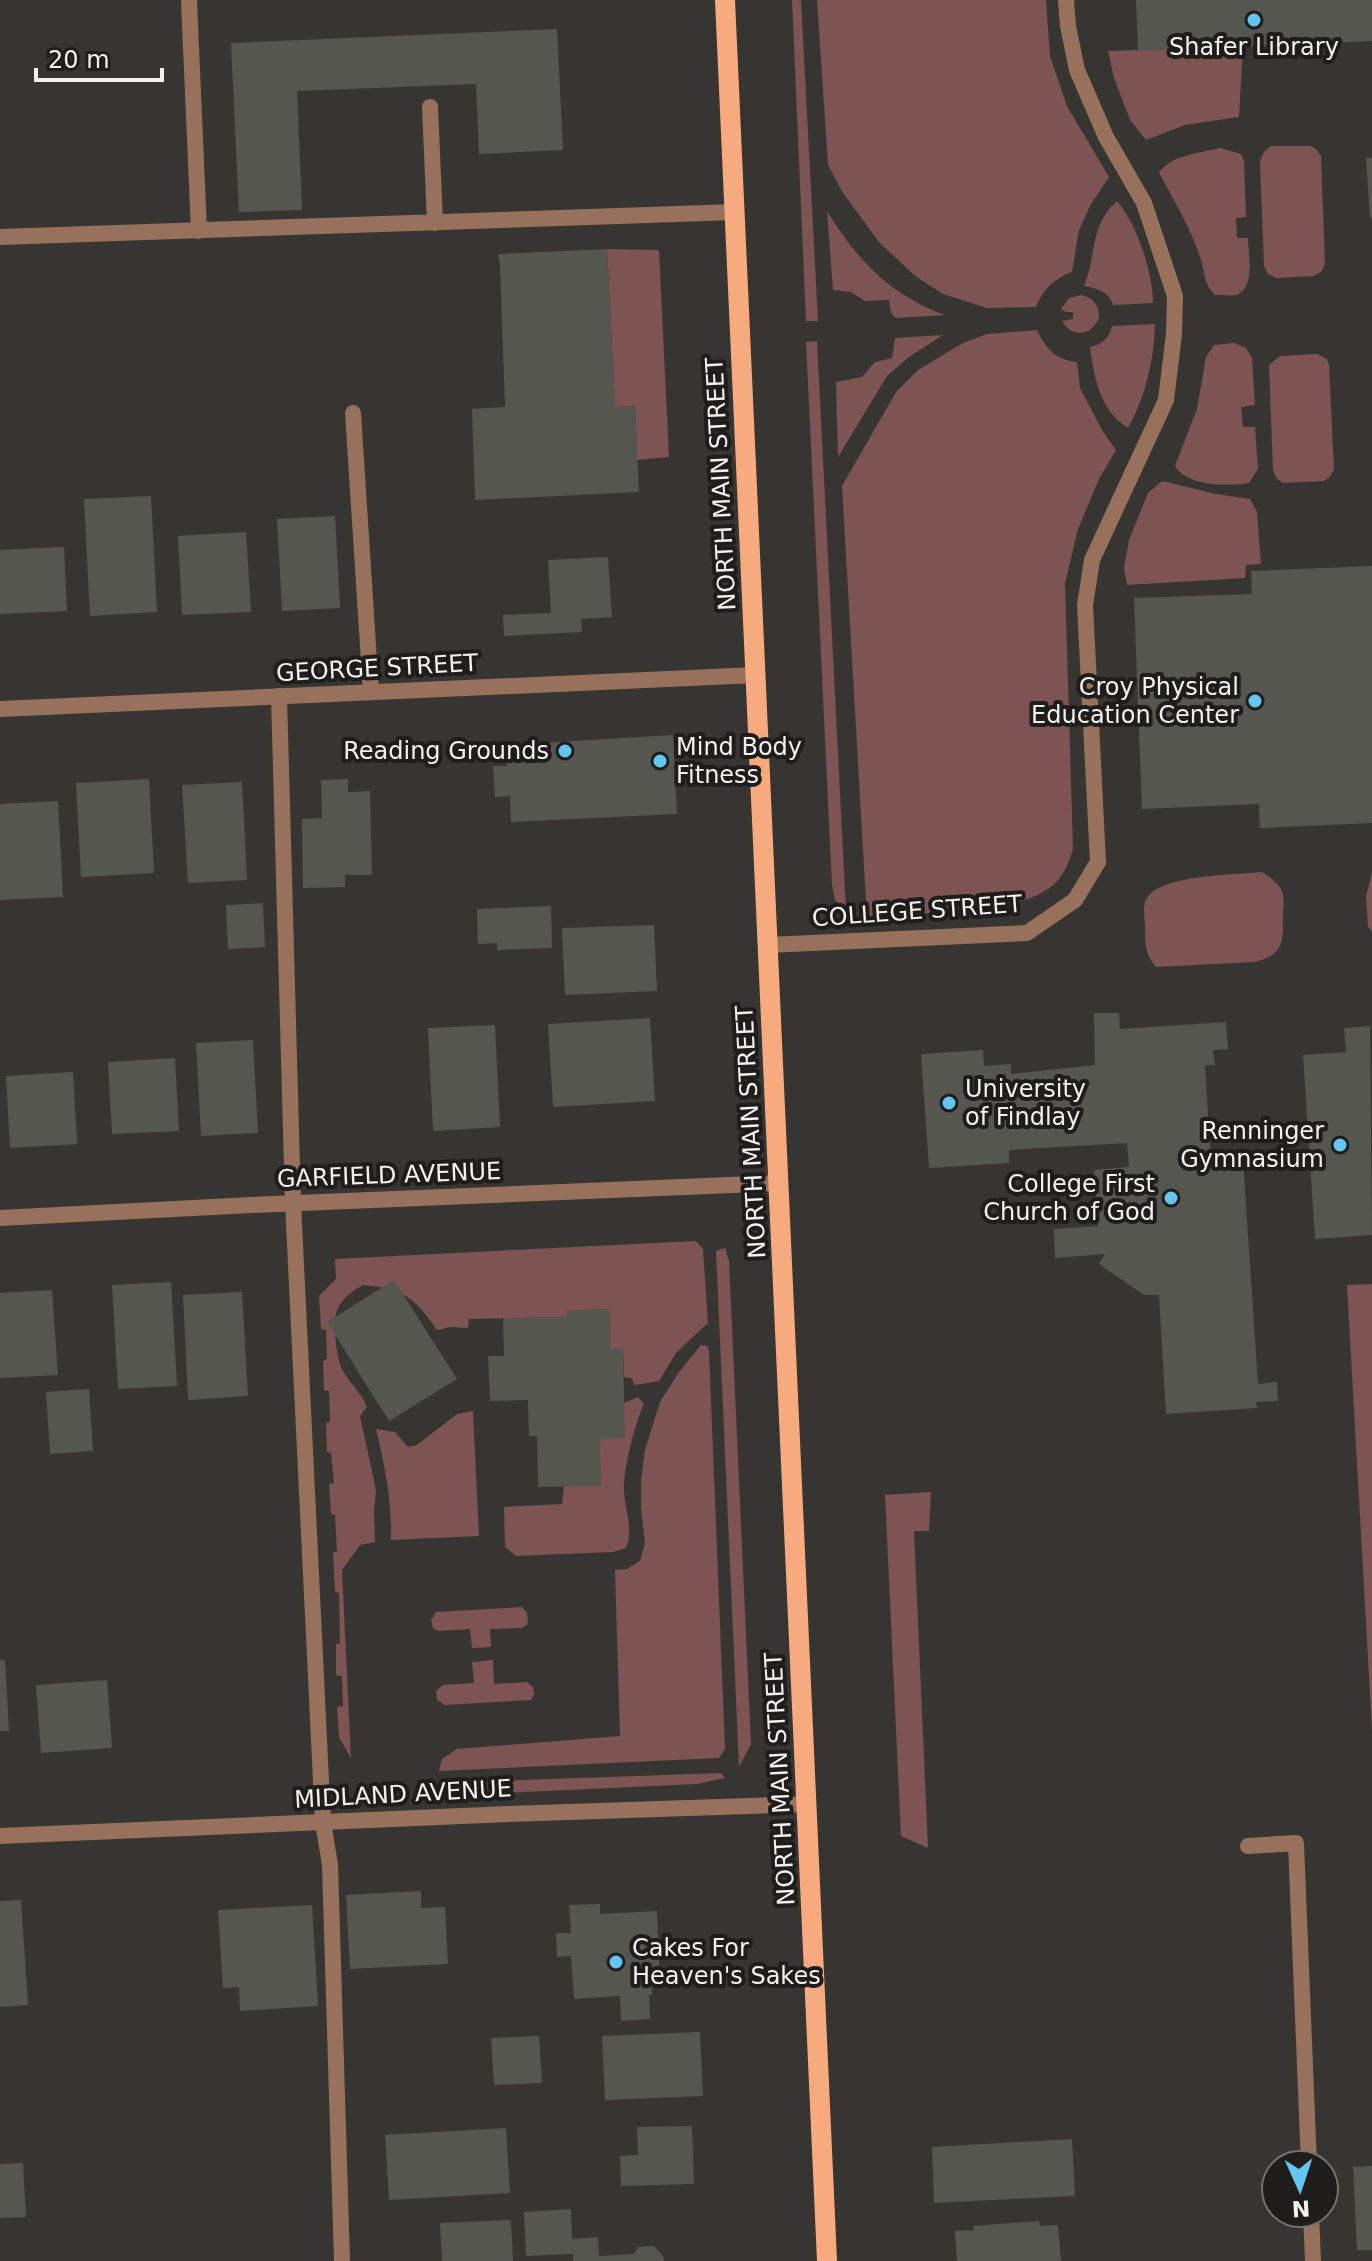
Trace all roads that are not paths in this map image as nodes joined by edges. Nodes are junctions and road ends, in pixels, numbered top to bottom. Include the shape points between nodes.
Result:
1 (725, 0) edge
2 (1066, 0) edge
3 (189, 1) edge
4 (430, 107) dead end
5 (735, 212) junction
6 (435, 223) junction
7 (199, 231) junction
8 (0, 237) edge
9 (353, 413) dead end
10 (756, 675) junction
11 (371, 692) junction
12 (279, 696) junction
13 (0, 709) edge
14 (768, 945) junction
15 (779, 1183) junction
16 (293, 1203) junction
17 (0, 1218) edge
18 (808, 1804) junction
19 (323, 1822) junction
20 (0, 1836) edge
21 (1248, 1846) dead end
22 (1308, 2149) edge
23 (1312, 2229) edge
24 (342, 2261) edge
25 (827, 2261) edge
26 (1313, 2261) edge

1 - 5 main road, NORTH MAIN STREET
2 - 14 street, COLLEGE STREET via 1077,70 1106,137 1144,203 1175,296 1166,400 1092,560 1085,605 1098,862 1075,900 1027,933
3 - 7 street
4 - 6 street
5 - 6 street
5 - 10 main road, NORTH MAIN STREET
6 - 7 street
7 - 8 street
9 - 11 street
10 - 11 street, GEORGE STREET
10 - 14 main road, NORTH MAIN STREET
11 - 12 street, GEORGE STREET
12 - 13 street, GEORGE STREET
12 - 16 street
14 - 15 main road, NORTH MAIN STREET
15 - 16 street, GARFIELD AVENUE
15 - 18 main road, NORTH MAIN STREET
16 - 17 street, GARFIELD AVENUE
16 - 19 street
18 - 19 street, MIDLAND AVENUE
18 - 25 main road, NORTH MAIN STREET
19 - 20 street, MIDLAND AVENUE
19 - 24 street via 330,1865
21 - 22 street via 1296,1843
23 - 26 street

